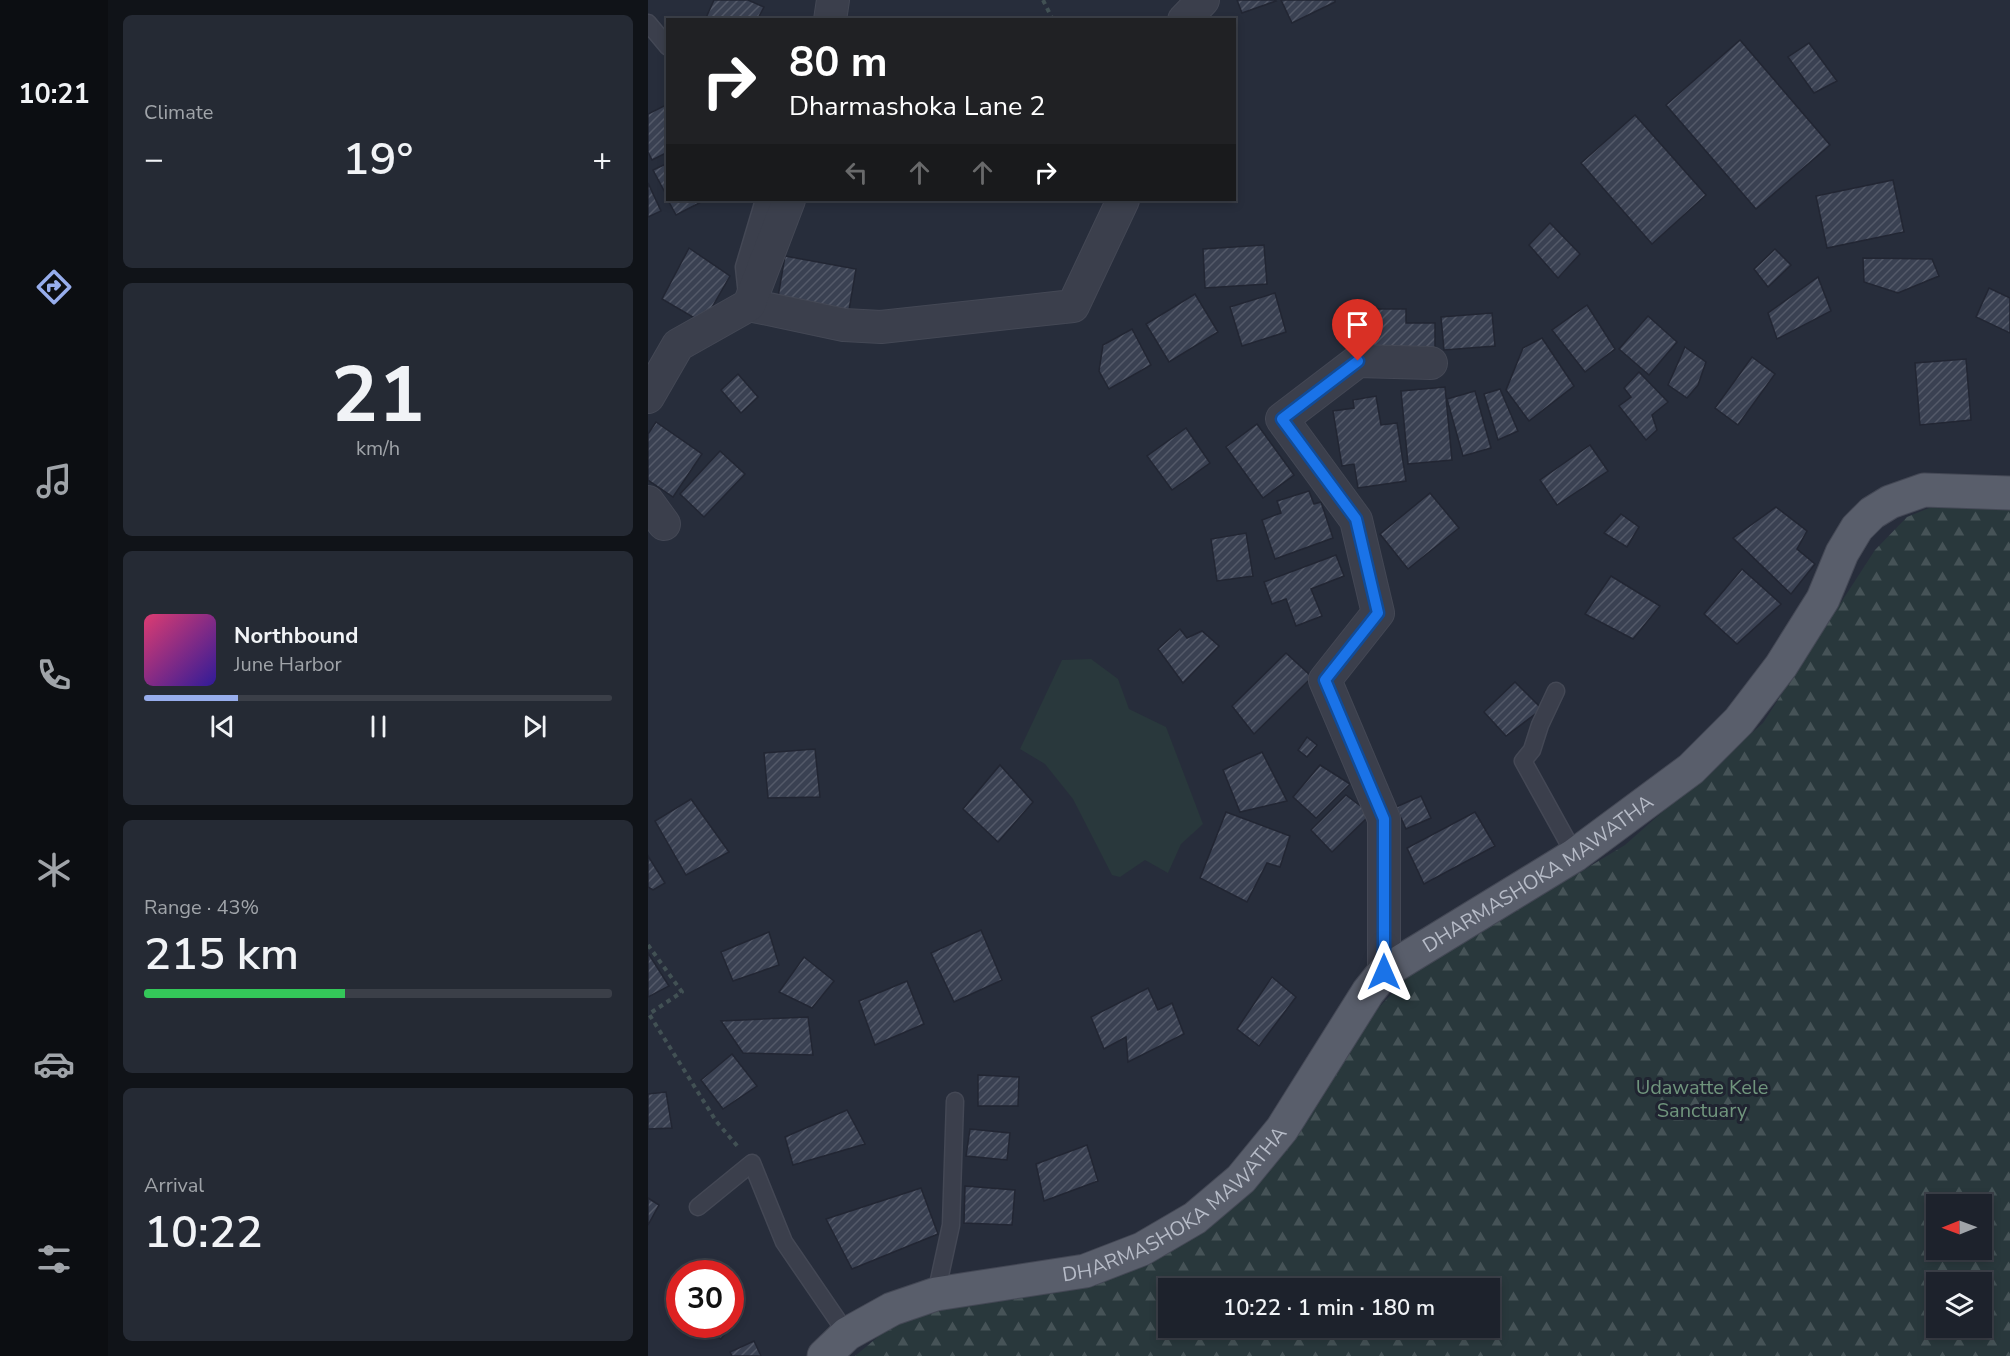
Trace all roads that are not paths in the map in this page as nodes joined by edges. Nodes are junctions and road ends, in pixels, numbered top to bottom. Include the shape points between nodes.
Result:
1 (833, 0) edge
2 (1203, 0) edge
3 (830, 18) edge
4 (1186, 18) edge
5 (648, 23) edge
6 (666, 45) edge
7 (764, 201) edge
8 (789, 201) edge
9 (1124, 201) edge
10 (749, 305) junction
11 (1431, 363) dead end
12 (648, 397) edge
13 (2010, 493) edge
14 (1556, 691) dead end
15 (1575, 855) junction
16 (1384, 972) junction
17 (955, 1101) dead end
18 (698, 1207) dead end
19 (936, 1294) junction
20 (836, 1345) edge

1 - 3 street
2 - 4 street
5 - 6 lane
7 - 10 lane via 744,267
8 - 10 street
9 - 10 street via 1072,306 881,327 844,325
10 - 12 street via 678,345
11 - 16 street via 1358,361 1282,419 1356,519 1378,613 1325,680 1384,819
13 - 15 main road, DHARMASHOKA MAWATHA via 1924,490 1872,513 1857,528 1822,599 1781,666 1739,722 1691,769
14 - 15 lane via 1524,761
15 - 16 main road, DHARMASHOKA MAWATHA
16 - 19 main road, DHARMASHOKA MAWATHA via 1282,1129 1241,1179 1195,1218 1142,1249 1085,1271
17 - 19 lane via 951,1225
18 - 20 lane via 752,1163 783,1242
19 - 20 main road, DHARMASHOKA MAWATHA via 892,1309

